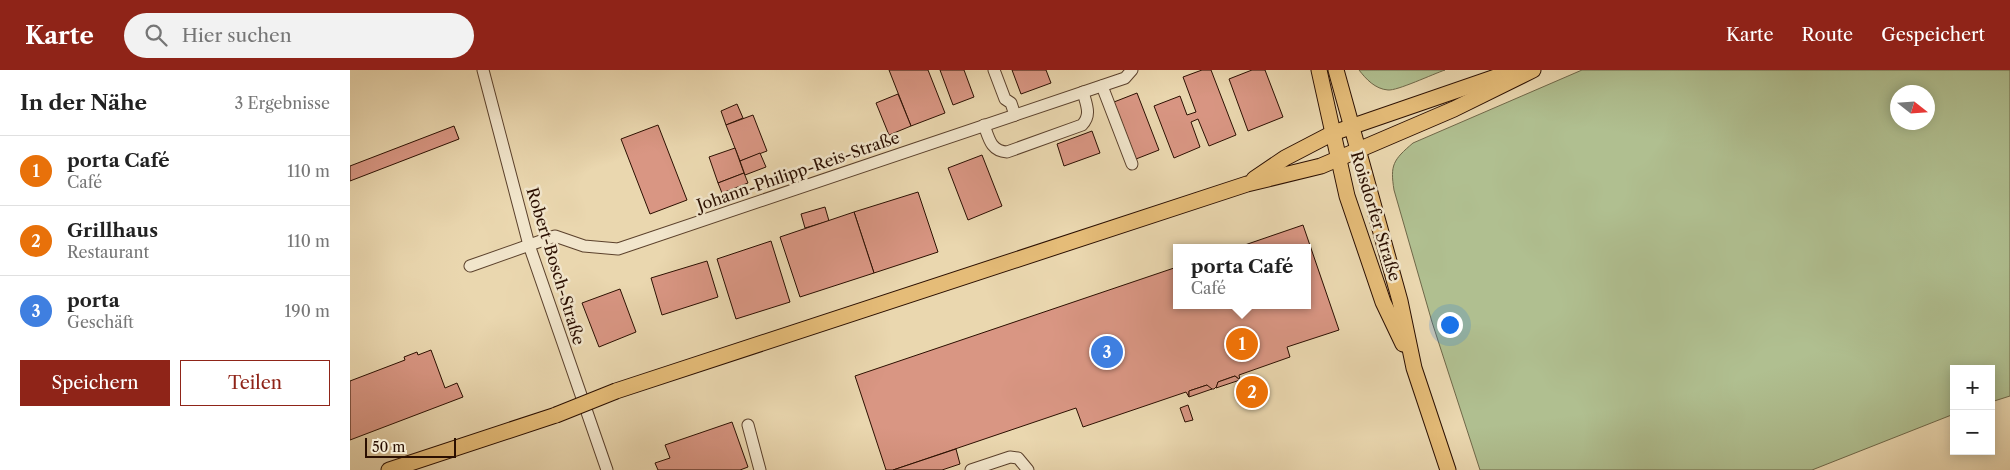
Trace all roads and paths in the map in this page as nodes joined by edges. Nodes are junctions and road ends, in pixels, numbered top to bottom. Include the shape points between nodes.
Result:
1 (482, 70) edge
2 (994, 70) edge
3 (1132, 70) edge
4 (1319, 70) edge
5 (1336, 70) edge
6 (1517, 70) edge
7 (1533, 70) edge
8 (1102, 86) junction
9 (1082, 92) junction
10 (1015, 115) junction
11 (984, 126) junction
12 (1352, 126) junction
13 (1333, 133) junction
14 (1358, 149) junction
15 (1340, 159) junction
16 (1132, 164) dead end
17 (1247, 184) junction
18 (529, 245) junction
19 (470, 266) dead end
20 (1414, 368) junction
21 (748, 425) dead end
22 (389, 470) edge
23 (606, 470) edge
24 (760, 470) edge
25 (971, 470) edge
26 (1028, 470) edge
27 (1448, 470) edge

1 - 18 street, Robert-Bosch-Straße
2 - 10 street
3 - 8 street, Johann-Philipp-Reis-Straße via 1125,78
4 - 13 main road, Roisdorfer Straße
5 - 12 main road, Roisdorfer Straße
6 - 12 main road
7 - 14 main road via 1454,109
8 - 9 street, Johann-Philipp-Reis-Straße
8 - 16 street
9 - 10 street, Johann-Philipp-Reis-Straße
9 - 11 street via 1088,110 1082,125 1007,152 991,144
10 - 11 street, Johann-Philipp-Reis-Straße
11 - 18 street, Johann-Philipp-Reis-Straße via 618,249 584,246 554,236
12 - 13 main road
12 - 14 main road, Roisdorfer Straße
13 - 15 main road, Roisdorfer Straße
13 - 17 main road via 1285,158
14 - 15 main road
14 - 20 main road, Roisdorfer Straße via 1400,301
15 - 17 main road
15 - 20 main road, Roisdorfer Straße via 1348,196 1383,302
17 - 22 main road, bridge via 616,391
18 - 19 street, Johann-Philipp-Reis-Straße
18 - 23 street, Robert-Bosch-Straße
20 - 27 main road, Roisdorfer Straße
21 - 24 street
25 - 26 street via 1010,457 1018,458

